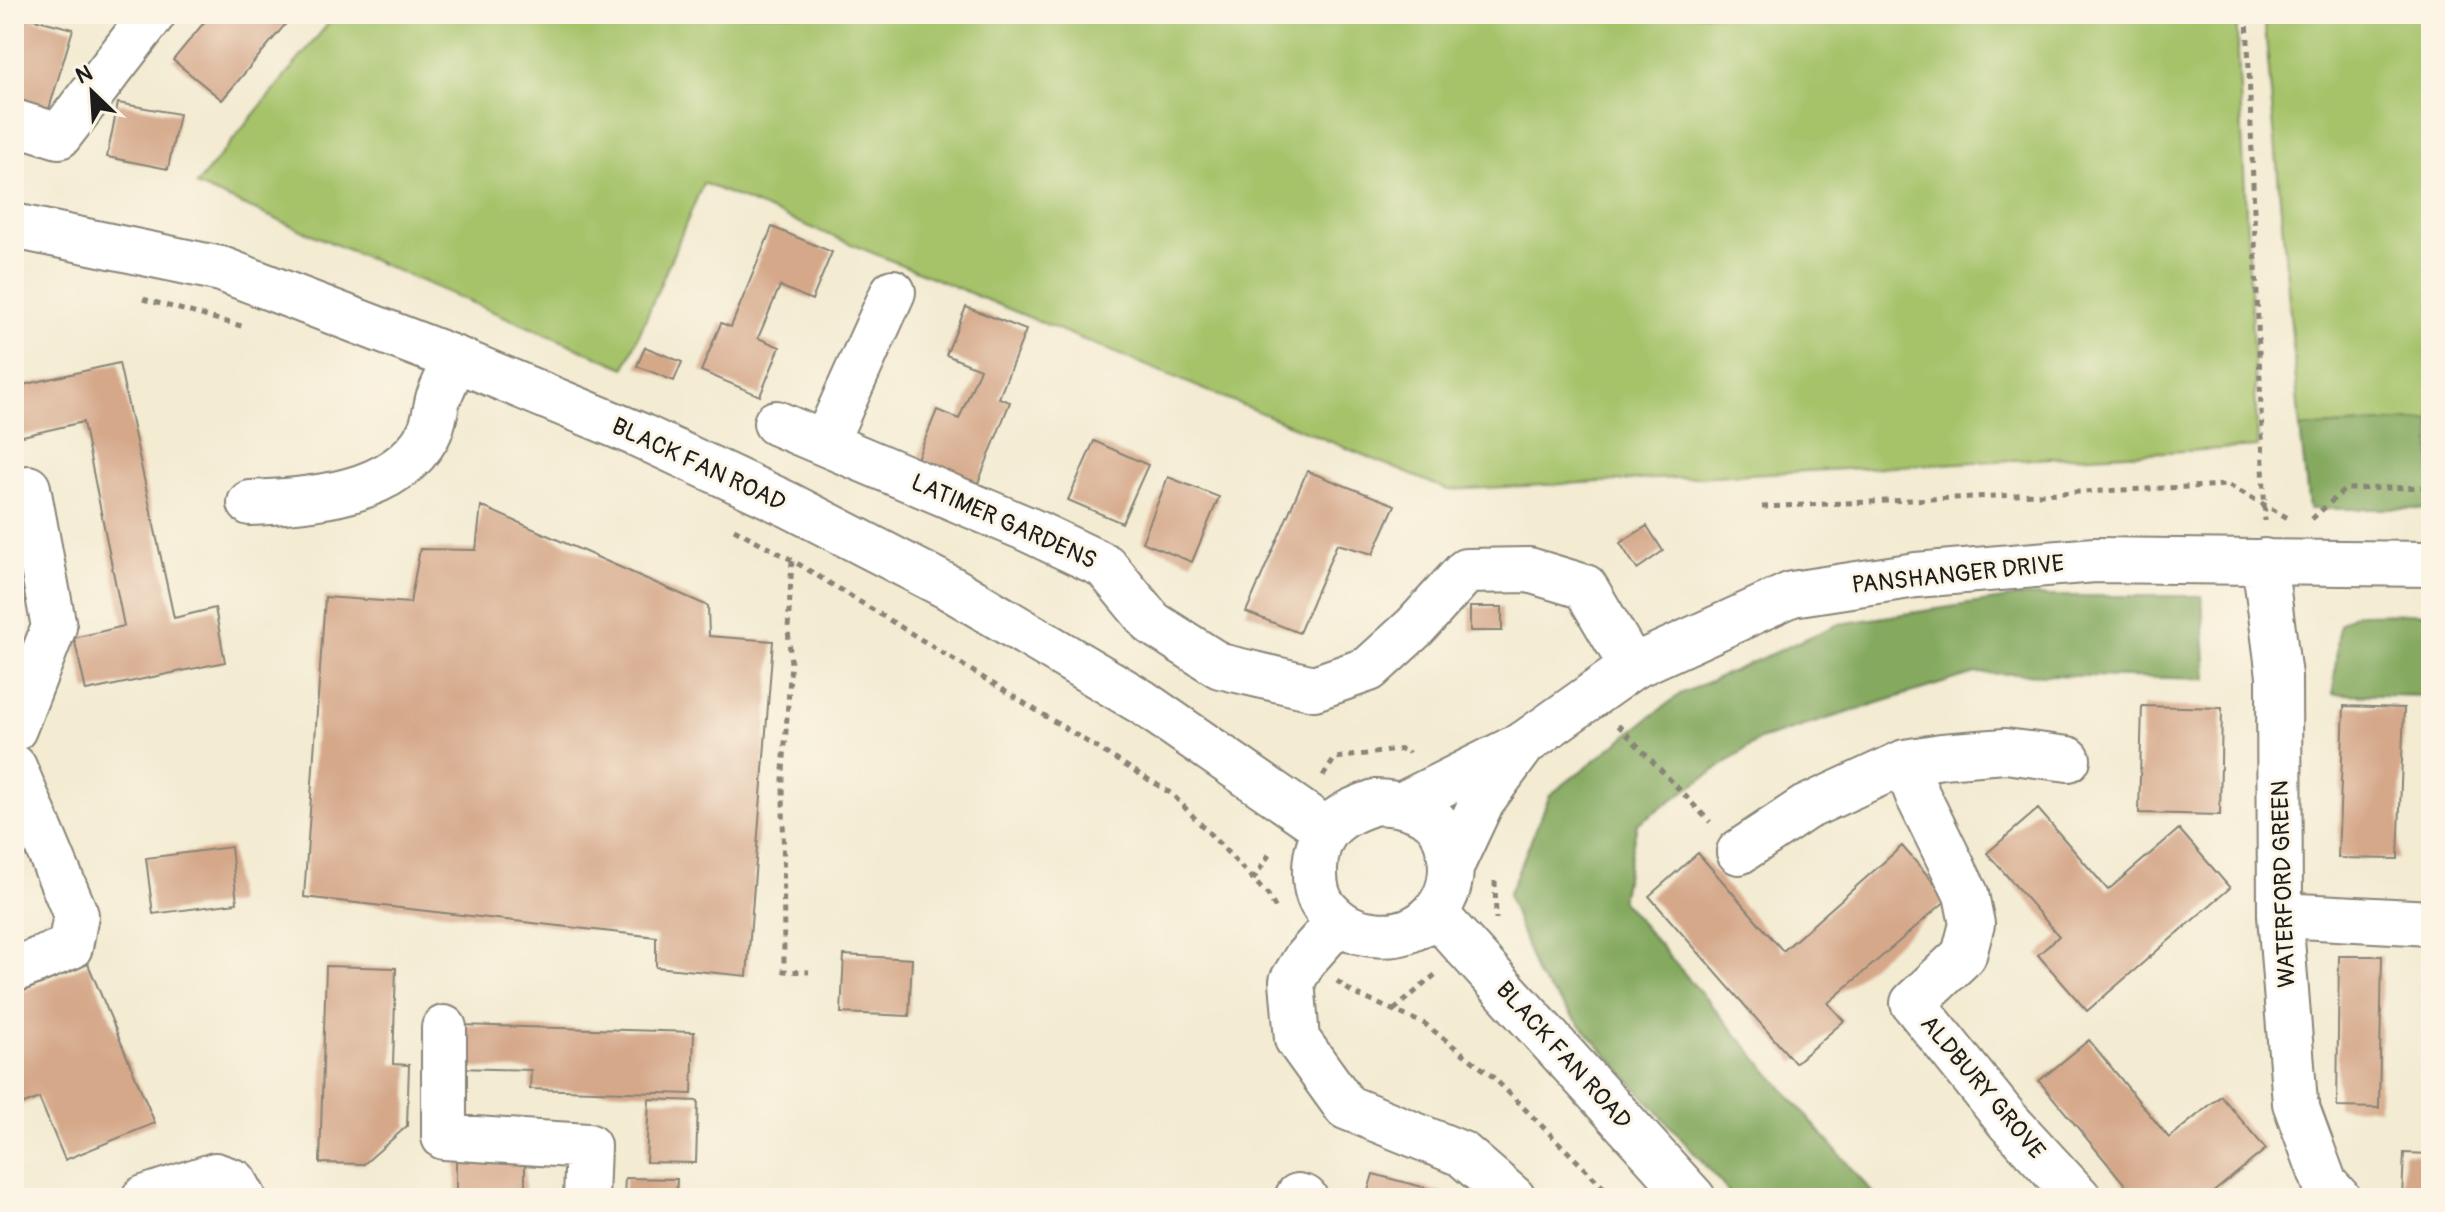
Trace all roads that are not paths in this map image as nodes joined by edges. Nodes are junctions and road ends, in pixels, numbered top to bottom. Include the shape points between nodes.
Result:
1 (153, 14) edge
2 (14, 122) edge
3 (14, 226) edge
4 (893, 292) dead end
5 (456, 359) junction
6 (776, 423) dead end
7 (825, 443) junction
8 (28, 488) dead end
9 (250, 503) dead end
10 (2265, 561) junction
11 (2431, 564) edge
12 (1632, 667) junction
13 (14, 729) edge
14 (1525, 743) junction
15 (2068, 759) dead end
16 (1905, 762) junction
17 (14, 767) edge
18 (1403, 804) junction
19 (1327, 830) junction
20 (1739, 852) road end
21 (1452, 865) junction
22 (1435, 913) junction
23 (2280, 915) junction
24 (1338, 922) junction
25 (2431, 923) edge
26 (14, 970) edge
27 (444, 1028) dead end
28 (2324, 1193) edge
29 (144, 1198) edge
30 (244, 1198) edge
31 (586, 1198) edge
32 (1297, 1198) edge
33 (1305, 1198) edge
34 (1513, 1198) edge
35 (1693, 1198) edge
36 (2079, 1198) edge

1 - 2 street via 59,136
3 - 5 street, BLACK FAN ROAD via 221,269
4 - 7 street
5 - 9 street via 429,433 409,463 372,483 323,497
5 - 19 street, BLACK FAN ROAD via 639,435 950,588 1142,702
6 - 7 street, LATIMER GARDENS
7 - 12 street, LATIMER GARDENS via 1105,566 1152,623 1220,666 1314,688 1369,669 1466,571 1529,570 1585,587
8 - 13 street via 54,627
10 - 11 street, PANSHANGER DRIVE
10 - 12 street, PANSHANGER DRIVE via 2095,560 1916,575 1792,594
10 - 23 street, WATERFORD GREEN via 2279,676
12 - 14 street, PANSHANGER DRIVE
14 - 18 street, PANSHANGER DRIVE
14 - 21 street, PANSHANGER DRIVE via 1482,801
15 - 16 street via 2005,751
16 - 20 street via 1805,808
16 - 36 street, ALDBURY GROVE via 1966,894 1972,924 1964,955 1913,1003 2008,1121
17 - 26 street via 76,915 70,947
18 - 19 street via 1375,802 1348,812
18 - 21 street via 1431,817 1445,837
19 - 24 street via 1317,853 1315,879 1322,904
21 - 22 street via 1450,890
22 - 24 street via 1413,929 1386,936
22 - 35 street, BLACK FAN ROAD
23 - 25 street
23 - 28 street, WATERFORD GREEN via 2295,1103
24 - 34 street via 1292,981 1297,1039 1346,1107 1462,1154
27 - 31 street via 444,1137 588,1146
29 - 30 street via 215,1175 235,1182
32 - 33 street

